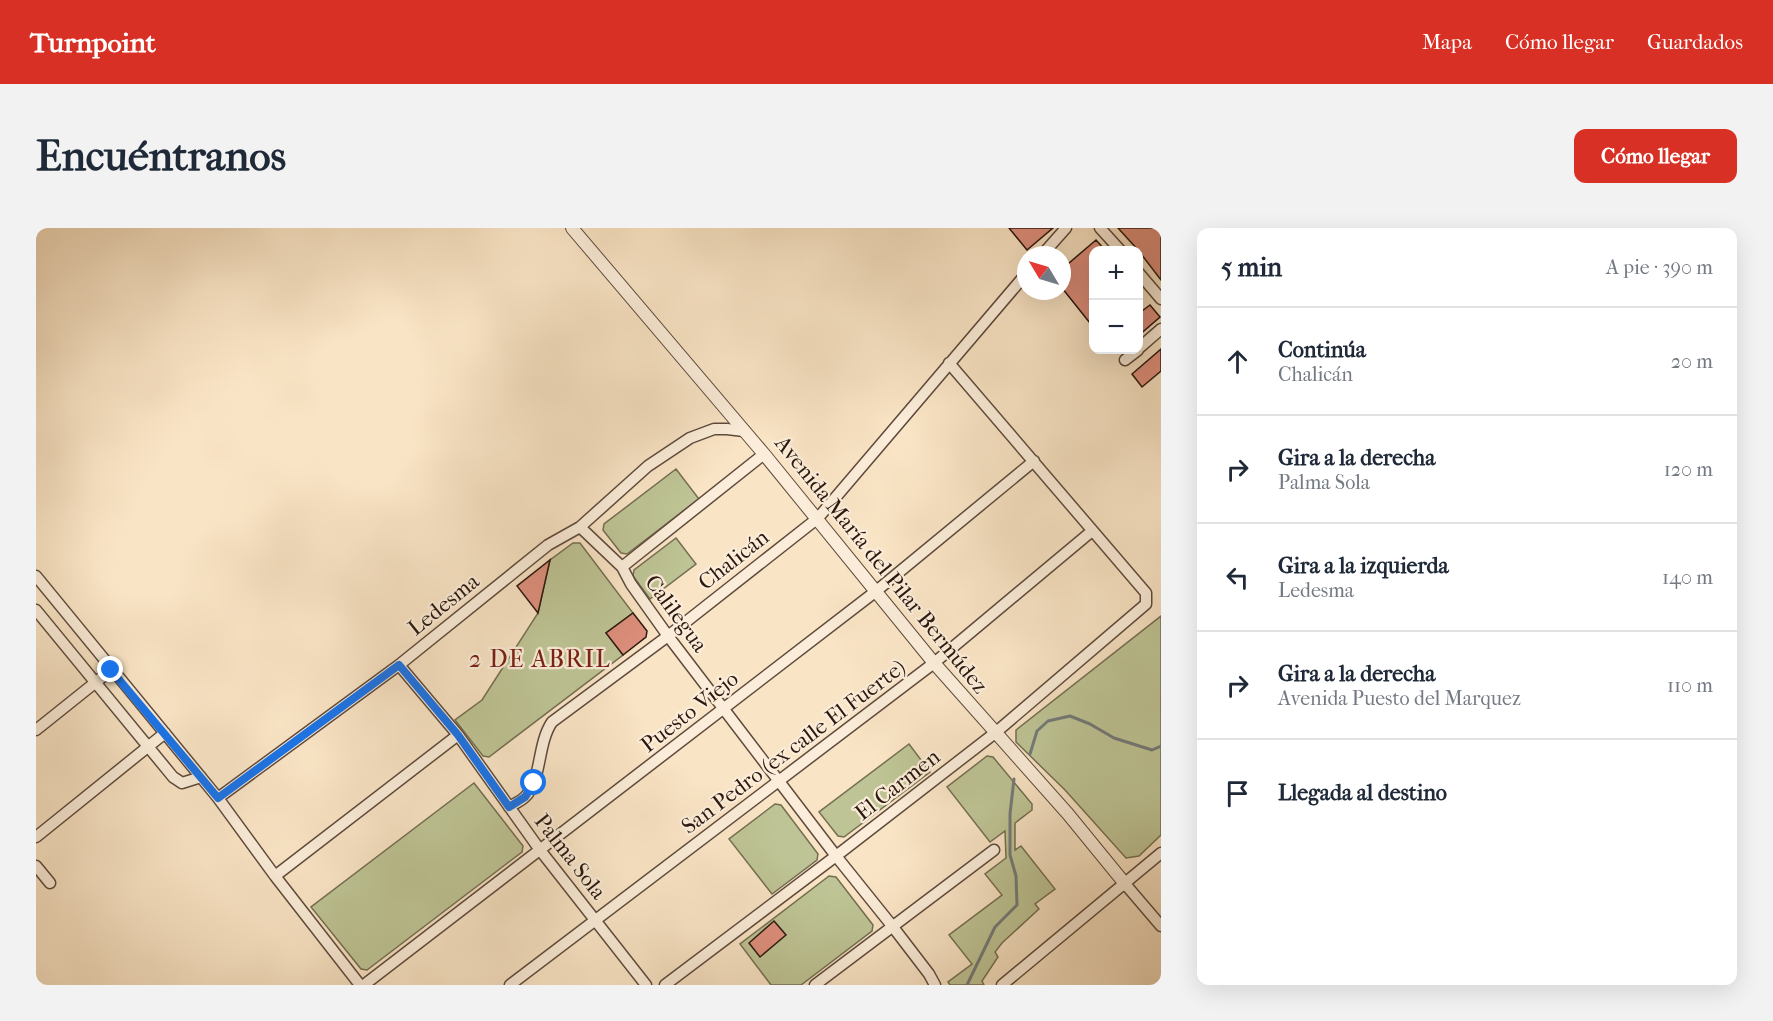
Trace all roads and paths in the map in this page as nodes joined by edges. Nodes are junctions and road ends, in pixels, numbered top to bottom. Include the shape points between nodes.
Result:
1 (572, 228) edge
2 (1066, 228) edge
3 (1100, 228) edge
4 (1050, 246) edge
5 (1116, 246) edge
6 (1143, 278) edge
7 (1017, 284) edge
8 (1161, 299) edge
9 (1161, 329) edge
10 (1143, 345) edge
11 (1132, 354) edge
12 (1125, 360) dead end
13 (949, 363) junction
14 (744, 431) junction
15 (764, 454) junction
16 (1034, 461) junction
17 (818, 518) junction
18 (580, 527) junction
19 (1092, 531) junction
20 (622, 567) junction
21 (36, 576) edge
22 (875, 592) junction
23 (53, 597) junction
24 (36, 610) edge
25 (668, 636) junction
26 (934, 663) junction
27 (399, 665) junction
28 (111, 670) junction
29 (95, 683) junction
30 (724, 709) junction
31 (36, 730) edge
32 (165, 733) junction
33 (994, 733) junction
34 (458, 735) junction
35 (148, 747) junction
36 (201, 777) junction
37 (779, 782) junction
38 (218, 798) junction
39 (509, 807) junction
40 (36, 837) edge
41 (540, 850) junction
42 (994, 850) dead end
43 (1161, 853) edge
44 (836, 856) junction
45 (36, 866) edge
46 (275, 876) junction
47 (50, 883) dead end
48 (1126, 885) junction
49 (595, 920) junction
50 (1161, 926) edge
51 (892, 927) junction
52 (362, 985) edge
53 (510, 985) edge
54 (646, 985) edge
55 (665, 985) edge
56 (814, 985) edge
57 (935, 985) edge
58 (1002, 985) edge

1 - 14 street, Avenida María del Pilar Bermúdez
2 - 4 street
3 - 5 street
6 - 8 street
7 - 13 street, Chalicán
9 - 10 street
11 - 12 street
13 - 16 street
13 - 17 street, Chalicán
14 - 15 street, Avenida María del Pilar Bermúdez
14 - 18 street, Ledesma via 714,429 690,438 648,466
15 - 17 street, Avenida María del Pilar Bermúdez
15 - 20 street
16 - 19 street
16 - 22 street, Puesto Viejo
17 - 22 street, Avenida María del Pilar Bermúdez
17 - 25 street, Chalicán
18 - 20 street, Calilegua
18 - 27 street, Ledesma via 548,545
19 - 26 street, San Pedro (ex calle El Fuerte)
19 - 33 street, El Carmen via 1146,593 1146,604
20 - 25 street, Calilegua
21 - 23 street
22 - 26 street, Avenida María del Pilar Bermúdez
22 - 30 street, Puesto Viejo
23 - 24 street
23 - 28 street
24 - 29 street
25 - 30 street, Calilegua
25 - 39 street, Chalicán via 552,722 544,733 534,783 525,797
26 - 33 street, Avenida María del Pilar Bermúdez
26 - 37 street, San Pedro (ex calle El Fuerte)
27 - 34 street, Palma Sola
27 - 38 street, Ledesma
28 - 29 street
28 - 32 street
29 - 31 street
29 - 35 street
30 - 37 street, Calilegua
30 - 41 street, Puesto Viejo
32 - 35 street
32 - 36 street
33 - 44 street, El Carmen
33 - 48 street, Avenida María del Pilar Bermúdez
34 - 39 street, Palma Sola
34 - 46 street
35 - 36 street via 182,783
35 - 40 street
36 - 38 street
37 - 44 street, Calilegua
37 - 49 street, San Pedro (ex calle El Fuerte)
38 - 46 street
39 - 41 street, Palma Sola
41 - 49 street, Palma Sola
41 - 52 street, Puesto Viejo
42 - 51 street
43 - 48 street
44 - 51 street, Calilegua
44 - 55 street, El Carmen
45 - 47 street
46 - 52 street
48 - 50 street, Avenida María del Pilar Bermúdez
48 - 58 street
49 - 53 street, San Pedro (ex calle El Fuerte)
49 - 54 street, Palma Sola
51 - 56 street
51 - 57 street, Calilegua

